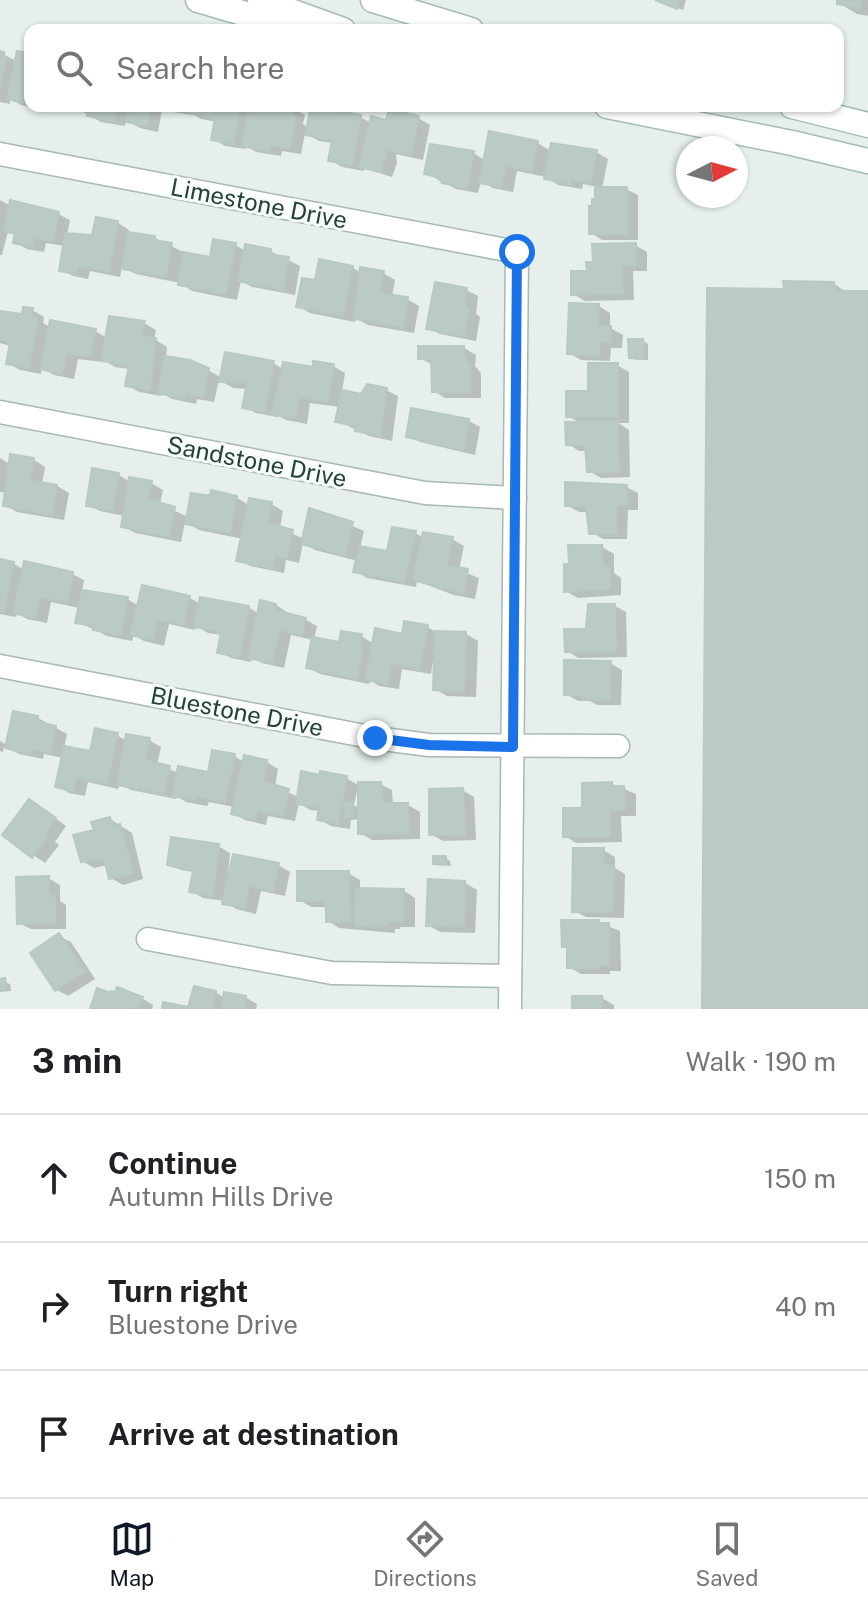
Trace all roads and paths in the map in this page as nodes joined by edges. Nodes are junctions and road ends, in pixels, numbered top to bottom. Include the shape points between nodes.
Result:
1 (198, 0) edge
2 (260, 0) edge
3 (373, 0) edge
4 (291, 24) edge
5 (326, 24) edge
6 (451, 24) edge
7 (637, 112) edge
8 (816, 112) edge
9 (868, 125) edge
10 (0, 154) edge
11 (868, 161) edge
12 (0, 412) edge
13 (515, 498) junction
14 (0, 666) edge
15 (618, 746) dead end
16 (513, 747) junction
17 (148, 939) dead end
18 (510, 976) junction
19 (510, 1009) edge

1 - 4 main road
2 - 5 main road
3 - 6 main road
7 - 11 main road
8 - 9 main road
10 - 13 street, Limestone Drive via 517,252
12 - 13 street, Sandstone Drive via 425,493
13 - 16 street
14 - 16 street, Bluestone Drive via 375,738
15 - 16 street, Bluestone Drive
16 - 18 street
17 - 18 street via 332,973
18 - 19 street

